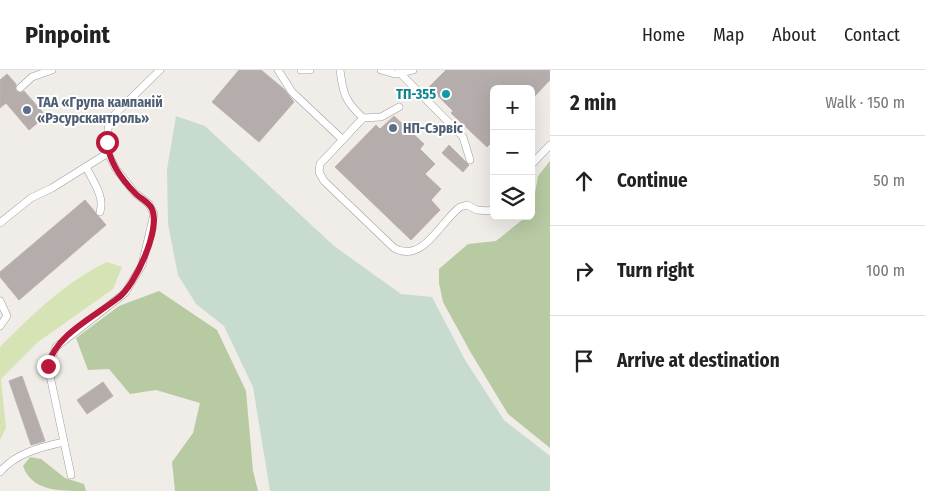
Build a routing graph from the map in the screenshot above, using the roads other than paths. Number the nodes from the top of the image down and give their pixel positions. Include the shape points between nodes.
1 (52, 70) edge
2 (160, 70) edge
3 (278, 70) edge
4 (301, 70) edge
5 (310, 70) edge
6 (340, 70) edge
7 (381, 70) edge
8 (412, 70) edge
9 (401, 74) junction
10 (20, 88) dead end
11 (399, 107) dead end
12 (363, 118) junction
13 (343, 140) junction
14 (550, 145) edge
15 (108, 153) junction
16 (470, 160) dead end
17 (535, 161) edge
18 (86, 167) junction
19 (490, 211) edge
20 (100, 212) dead end
21 (0, 224) edge
22 (0, 301) edge
23 (0, 326) edge
24 (64, 442) junction
25 (0, 472) edge
26 (71, 476) dead end

1 - 10 lane via 32,77
2 - 15 lane via 111,118
3 - 13 lane via 292,92
4 - 5 lane
6 - 12 lane via 348,104
7 - 9 lane via 388,74
8 - 9 lane
9 - 16 lane via 463,137
11 - 12 lane via 381,117
12 - 13 lane
13 - 19 lane via 320,164 320,176 400,252 420,249 460,207 467,205
14 - 17 lane
15 - 18 lane
15 - 24 lane via 135,193 149,204 154,220 142,265 125,293 68,335 50,357 49,376
18 - 20 lane via 100,195
18 - 21 lane via 31,198
22 - 23 lane via 7,316
24 - 25 lane via 24,454
24 - 26 lane

